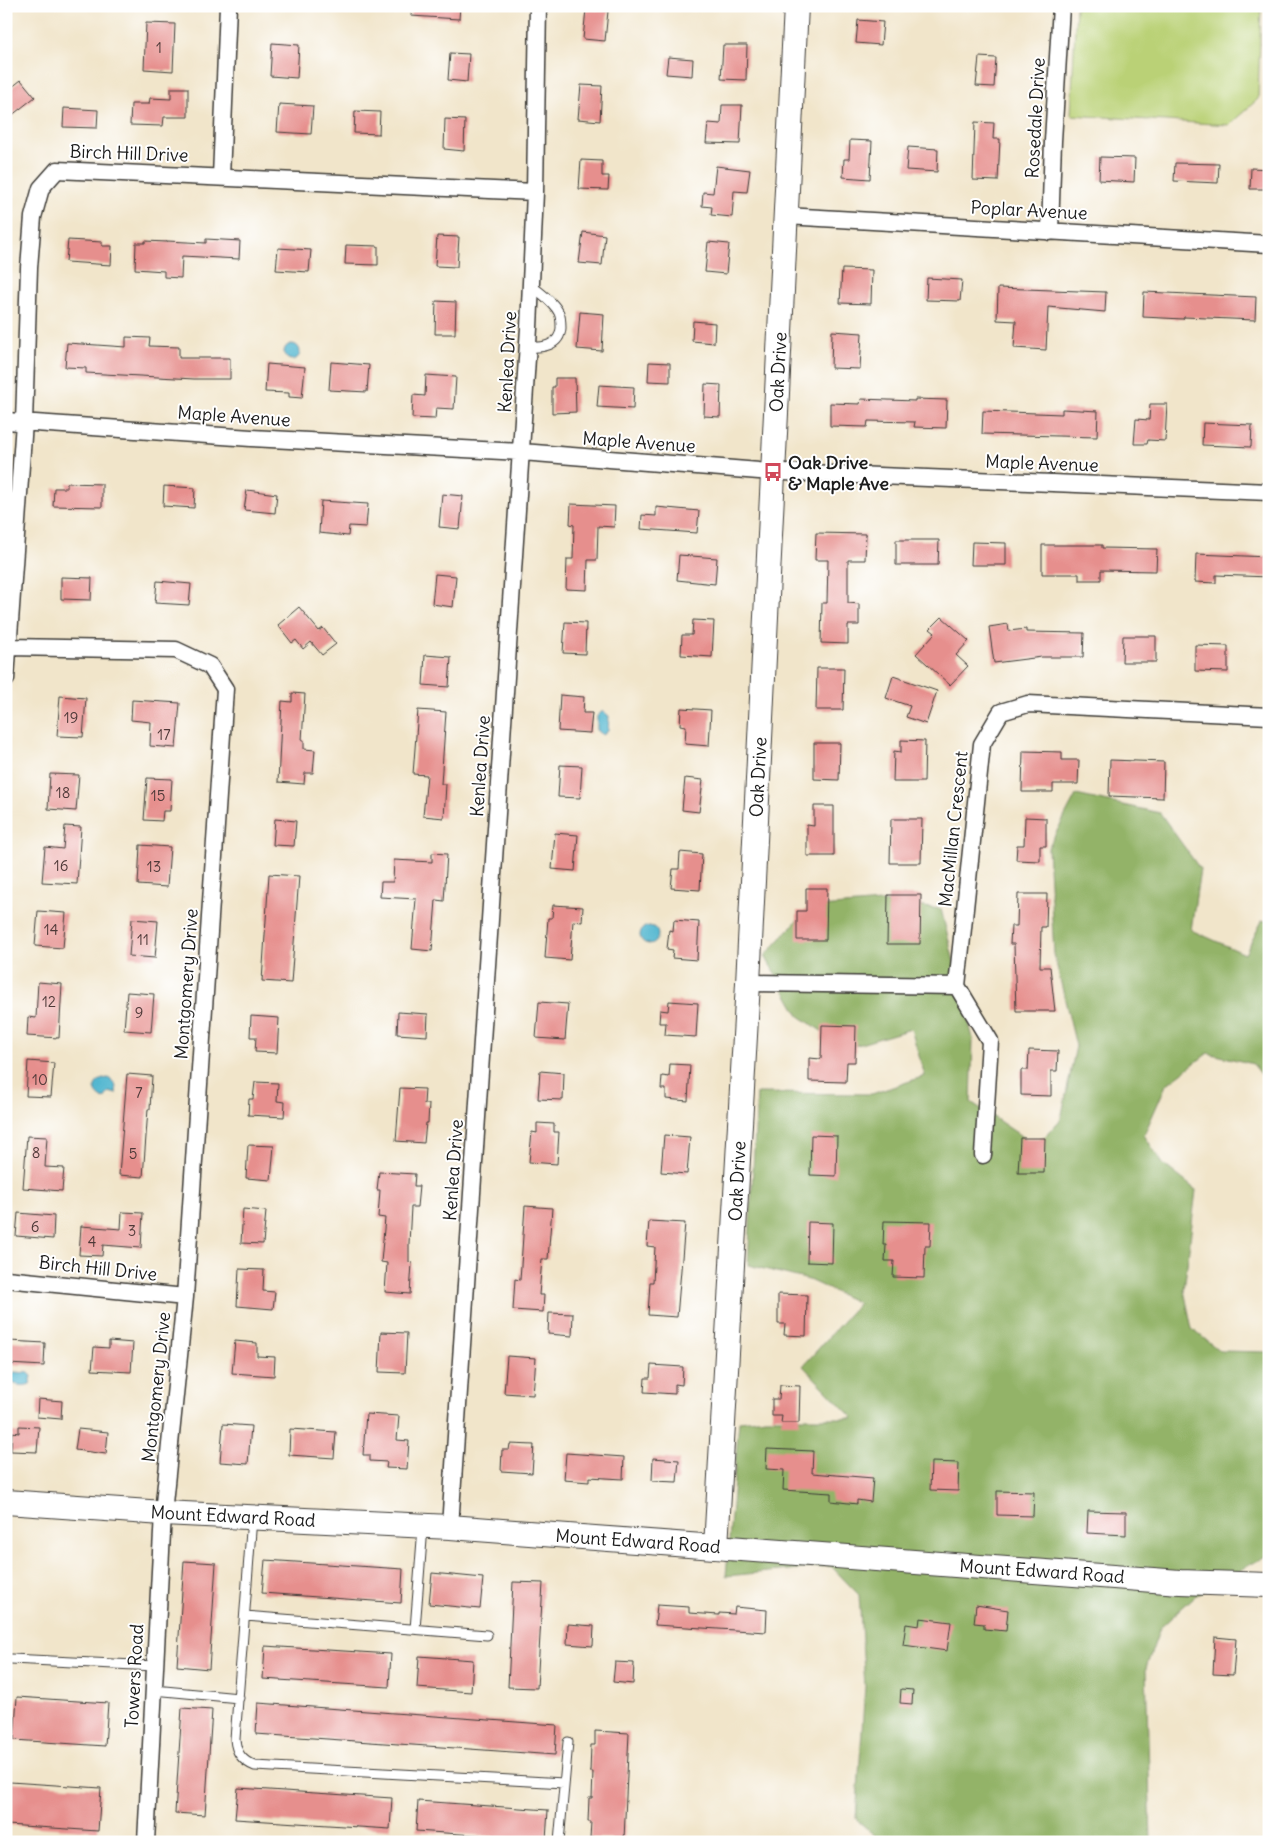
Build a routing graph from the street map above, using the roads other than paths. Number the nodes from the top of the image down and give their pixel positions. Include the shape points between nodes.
1 (228, 6) edge
2 (538, 6) edge
3 (796, 6) edge
4 (1061, 6) edge
5 (221, 177) junction
6 (535, 192) junction
7 (786, 216) junction
8 (1050, 232) junction
9 (1269, 244) edge
10 (531, 284) junction
11 (528, 348) junction
12 (6, 421) edge
13 (24, 422) junction
14 (522, 452) junction
15 (773, 472) junction
16 (1269, 492) edge
17 (8, 647) junction
18 (6, 678) edge
19 (1269, 716) edge
20 (748, 984) junction
21 (958, 986) junction
22 (983, 1155) dead end
23 (6, 1279) edge
24 (185, 1297) junction
25 (6, 1502) edge
26 (163, 1513) junction
27 (252, 1518) junction
28 (423, 1526) junction
29 (450, 1527) junction
30 (716, 1547) junction
31 (1269, 1585) edge
32 (245, 1616) junction
33 (415, 1629) junction
34 (487, 1635) dead end
35 (11, 1659) dead end
36 (155, 1666) junction
37 (154, 1690) junction
38 (239, 1698) junction
39 (568, 1742) dead end
40 (564, 1783) junction
41 (146, 1842) edge
42 (559, 1842) edge

1 - 5 street
2 - 6 street, Kenlea Drive
3 - 7 street, Oak Drive
4 - 8 street, Rosedale Drive
5 - 6 street, Birch Hill Drive
5 - 13 street, Birch Hill Drive via 57,170 41,188 33,217 30,251
6 - 10 street, Kenlea Drive
7 - 8 street, Poplar Avenue
7 - 15 street, Oak Drive
8 - 9 street, Poplar Avenue
10 - 11 street, Kenlea Drive
10 - 11 lane via 560,313 561,326 560,336 552,344
11 - 14 street, Kenlea Drive
12 - 13 street, Maple Avenue
13 - 14 street, Maple Avenue
13 - 17 street, Birch Hill Drive
14 - 15 street, Maple Avenue
14 - 29 street, Kenlea Drive
15 - 16 street, Maple Avenue
15 - 20 street, Oak Drive
17 - 18 street, Birch Hill Drive
17 - 24 street, Montgomery Drive via 176,650 210,666 225,689
19 - 21 street, MacMillan Crescent via 1028,704 1001,712 982,744
20 - 21 street
20 - 30 street, Oak Drive
21 - 22 street via 990,1041
23 - 24 street, Birch Hill Drive
24 - 26 street, Montgomery Drive
25 - 26 street, Mount Edward Road
26 - 27 street, Mount Edward Road
26 - 36 street, Towers Road
27 - 28 street, Mount Edward Road
27 - 32 lane
28 - 29 street, Mount Edward Road
28 - 33 lane
29 - 30 street, Mount Edward Road
30 - 31 street, Mount Edward Road via 1180,1582
32 - 33 lane
32 - 38 lane
33 - 34 lane
35 - 36 lane
36 - 37 street, Towers Road
37 - 38 lane
37 - 41 street, Towers Road
38 - 40 lane via 236,1747 242,1759 255,1766
39 - 40 lane
40 - 42 lane

